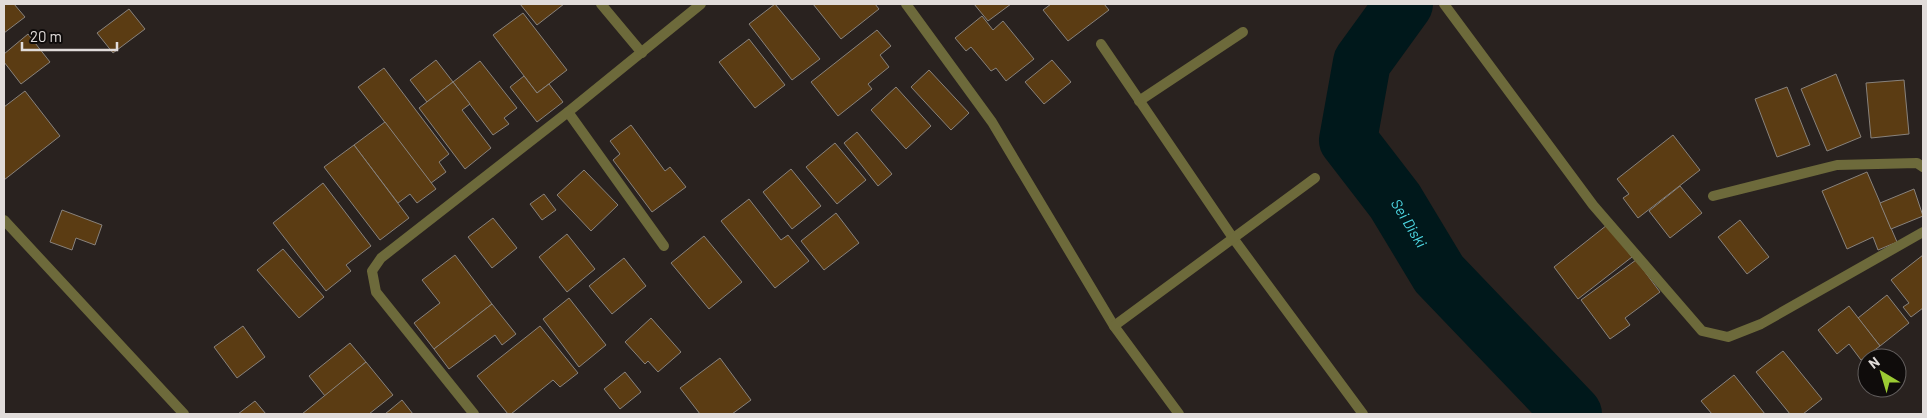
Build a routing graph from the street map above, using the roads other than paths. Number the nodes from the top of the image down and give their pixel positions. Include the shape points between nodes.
1 (601, 4) edge
2 (701, 4) edge
3 (906, 4) edge
4 (1444, 4) edge
5 (1243, 32) dead end
6 (1101, 44) dead end
7 (642, 53) junction
8 (1139, 101) junction
9 (568, 112) junction
10 (1923, 167) edge
11 (1315, 178) dead end
12 (1713, 196) dead end
13 (4, 220) edge
14 (1923, 232) edge
15 (1233, 238) junction
16 (664, 246) dead end
17 (1114, 326) junction
18 (184, 414) edge
19 (474, 414) edge
20 (1178, 414) edge
21 (1363, 414) edge

1 - 7 street
2 - 7 street
3 - 17 street via 992,122
4 - 14 street via 1593,205 1702,331 1728,337 1761,324
5 - 8 street
6 - 8 street
7 - 9 street
8 - 15 street
9 - 16 street
9 - 19 street via 382,258 372,271 376,292
10 - 12 street via 1917,163 1838,165
11 - 15 street
13 - 18 street
15 - 17 street
15 - 21 street
17 - 20 street

